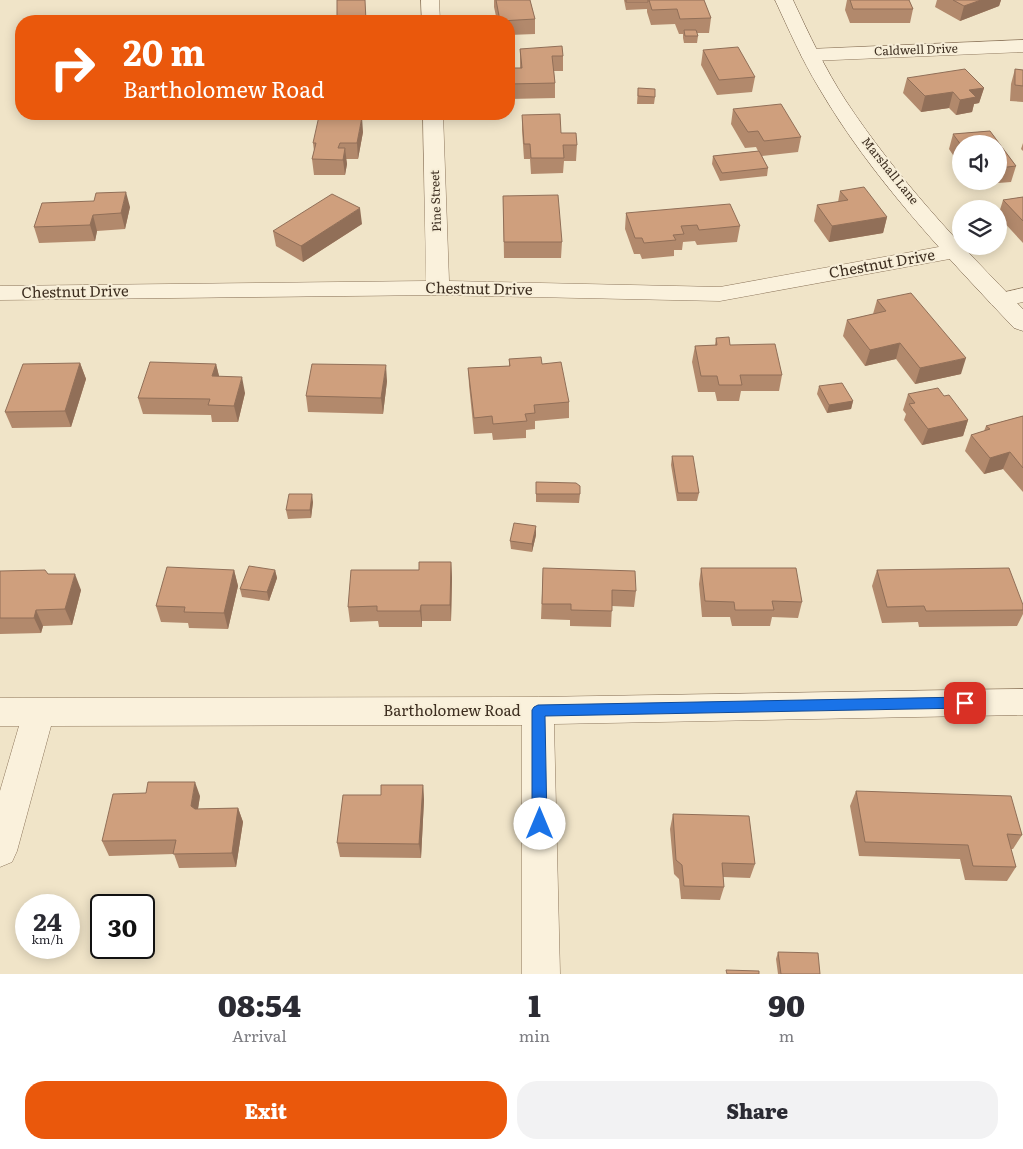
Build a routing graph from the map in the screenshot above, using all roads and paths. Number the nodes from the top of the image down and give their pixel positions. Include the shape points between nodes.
1 (430, 0) edge
2 (784, 0) edge
3 (431, 15) edge
4 (1023, 46) edge
5 (810, 55) junction
6 (434, 120) edge
7 (952, 247) edge
8 (952, 252) edge
9 (959, 255) edge
10 (438, 288) junction
11 (0, 293) edge
12 (1023, 295) edge
13 (1000, 300) junction
14 (1023, 323) edge
15 (1023, 702) edge
16 (538, 710) junction
17 (0, 712) edge
18 (39, 712) junction
19 (0, 851) edge
20 (541, 974) edge

1 - 3 street
2 - 5 street, Marshall Lane
4 - 5 street, Caldwell Drive
5 - 7 street, Marshall Lane via 844,113
6 - 10 street, Pine Street
8 - 10 street, Chestnut Drive via 720,294
9 - 13 street, Marshall Lane
10 - 11 street, Chestnut Drive
12 - 13 street
13 - 14 street, Marshall Lane
15 - 16 street, Bartholomew Road
16 - 18 street, Bartholomew Road
16 - 20 street
17 - 18 street, Bartholomew Road
18 - 19 street

